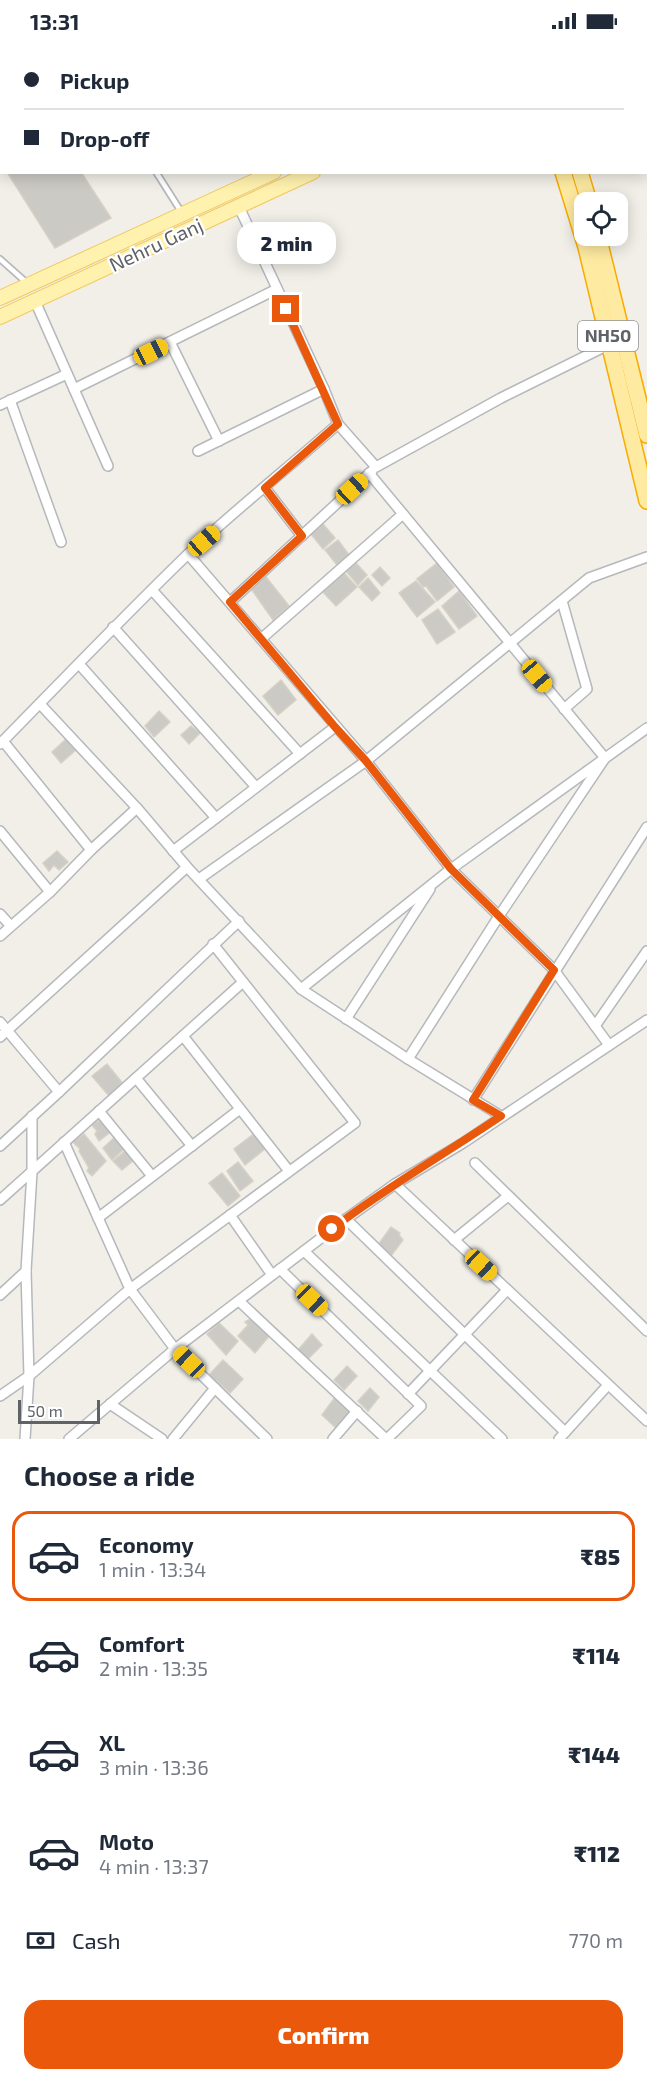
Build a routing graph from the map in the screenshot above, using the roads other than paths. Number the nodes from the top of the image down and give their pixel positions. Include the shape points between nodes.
1 (157, 174) edge
2 (270, 174) edge
3 (309, 174) edge
4 (564, 174) edge
5 (581, 174) edge
6 (586, 192) edge
7 (239, 207) junction
8 (182, 213) junction
9 (600, 246) edge
10 (0, 259) edge
11 (29, 284) junction
12 (277, 289) junction
13 (0, 298) edge
14 (35, 301) junction
15 (0, 317) edge
16 (170, 342) junction
17 (610, 344) junction
18 (67, 374) junction
19 (74, 389) junction
20 (324, 389) junction
21 (10, 400) junction
22 (0, 405) edge
23 (338, 424) junction
24 (647, 435) edge
25 (219, 441) junction
26 (198, 451) dead end
27 (108, 466) dead end
28 (373, 470) junction
29 (265, 488) junction
30 (647, 501) edge
31 (403, 514) junction
32 (302, 536) junction
33 (61, 542) dead end
34 (188, 554) junction
35 (647, 557) edge
36 (152, 590) junction
37 (562, 601) junction
38 (230, 602) junction
39 (113, 627) junction
40 (261, 639) junction
41 (510, 643) junction
42 (80, 664) junction
43 (40, 704) junction
44 (564, 709) junction
45 (335, 727) junction
46 (647, 728) edge
47 (2, 743) edge
48 (300, 754) junction
49 (605, 758) junction
50 (366, 761) junction
51 (256, 787) junction
52 (137, 808) junction
53 (216, 818) junction
54 (647, 827) edge
55 (0, 831) edge
56 (91, 850) junction
57 (173, 851) junction
58 (187, 867) junction
59 (451, 869) junction
60 (200, 879) junction
61 (434, 882) junction
62 (50, 892) junction
63 (0, 914) edge
64 (499, 916) junction
65 (239, 921) junction
66 (10, 926) junction
67 (0, 936) edge
68 (213, 944) junction
69 (647, 951) edge
70 (554, 970) junction
71 (243, 982) junction
72 (301, 989) junction
73 (346, 1019) junction
74 (647, 1020) edge
75 (0, 1022) edge
76 (595, 1026) junction
77 (4, 1034) edge
78 (183, 1036) junction
79 (609, 1045) junction
80 (408, 1059) junction
81 (136, 1078) junction
82 (59, 1092) junction
83 (473, 1100) junction
84 (240, 1109) junction
85 (99, 1111) junction
86 (32, 1116) junction
87 (501, 1116) junction
88 (64, 1142) junction
89 (0, 1146) edge
90 (192, 1146) junction
91 (475, 1163) dead end
92 (289, 1171) junction
93 (32, 1172) junction
94 (152, 1176) junction
95 (395, 1184) junction
96 (508, 1196) junction
97 (0, 1200) edge
98 (230, 1215) junction
99 (98, 1218) junction
100 (345, 1219) junction
101 (454, 1240) junction
102 (304, 1251) junction
103 (26, 1270) junction
104 (276, 1272) junction
105 (130, 1289) junction
106 (507, 1290) junction
107 (0, 1295) edge
108 (239, 1301) junction
109 (647, 1331) edge
110 (465, 1334) junction
111 (175, 1349) junction
112 (429, 1372) junction
113 (29, 1376) junction
114 (608, 1385) junction
115 (215, 1388) junction
116 (408, 1394) junction
117 (0, 1396) edge
118 (110, 1404) junction
119 (357, 1411) junction
120 (647, 1421) edge
121 (562, 1437) edge
122 (25, 1439) edge
123 (69, 1439) edge
124 (162, 1439) edge
125 (173, 1439) edge
126 (267, 1439) edge
127 (333, 1439) edge
128 (386, 1439) edge
129 (502, 1439) edge

1 - 8 lane
2 - 8 main road, Nehru Ganj
3 - 7 main road, Nehru Ganj
4 - 17 highway, NH50
5 - 6 highway
7 - 12 street
7 - 14 main road, Nehru Ganj
8 - 11 main road, Nehru Ganj
9 - 24 highway, NH50
10 - 11 lane
11 - 13 main road, Nehru Ganj
12 - 16 street
12 - 20 street
14 - 15 main road, Nehru Ganj
14 - 18 street
16 - 19 street
16 - 25 street
17 - 28 street via 501,398
17 - 30 highway, NH50
18 - 19 street
18 - 21 street
19 - 27 street
20 - 23 street
20 - 25 street
21 - 22 street
21 - 33 street
23 - 28 street
23 - 29 street
25 - 26 street
28 - 31 street
28 - 32 street
29 - 32 street
29 - 34 street
31 - 40 street
31 - 41 street
32 - 38 street
34 - 36 street
34 - 38 street
35 - 37 street via 589,578
36 - 39 street
36 - 48 street
37 - 41 street
37 - 44 street via 587,689
38 - 40 street
39 - 42 street
39 - 51 street
40 - 45 street
41 - 44 street
41 - 50 street
42 - 43 street
42 - 53 street
43 - 47 street
43 - 52 street
44 - 49 street
45 - 48 street
45 - 50 street
46 - 49 street
47 - 56 street
48 - 51 street
49 - 59 street
49 - 64 street
50 - 59 street
50 - 60 street
51 - 53 street
52 - 56 street
52 - 57 street
53 - 57 street
54 - 70 street
55 - 62 street
56 - 62 street
57 - 58 street
58 - 60 street
58 - 77 street
59 - 61 street
59 - 64 street
60 - 65 street
61 - 72 street
61 - 73 street
62 - 66 street
63 - 66 street
64 - 70 street
64 - 80 street
65 - 68 street
65 - 72 street
66 - 67 street
68 - 71 street
68 - 82 street
69 - 76 street
70 - 76 street
70 - 83 street
71 - 78 street
71 - 92 street via 355,1122
72 - 73 street
73 - 80 street
74 - 79 street
75 - 77 street
76 - 79 street
77 - 82 street
78 - 81 street
78 - 84 street
79 - 87 street
80 - 83 street
81 - 85 street
81 - 90 street
82 - 86 street
83 - 87 street
84 - 90 street
84 - 92 street
85 - 88 street
85 - 94 street
86 - 89 street
86 - 93 street
87 - 95 street
88 - 93 street
88 - 99 street
90 - 94 street
91 - 96 street
92 - 98 street
93 - 97 street
93 - 103 street
94 - 99 street
95 - 100 street
95 - 101 street
96 - 101 street
96 - 109 street
98 - 104 street
98 - 105 street
99 - 105 street
100 - 102 street
100 - 110 street
101 - 106 street
102 - 104 street
102 - 112 street
103 - 107 street
103 - 113 street
104 - 108 street
104 - 116 street
105 - 111 street
105 - 113 street
106 - 110 street
106 - 114 street
108 - 111 street
108 - 119 street
110 - 112 street
110 - 121 street
111 - 115 street
111 - 118 street
112 - 116 street
112 - 129 street
113 - 117 street
113 - 122 street
114 - 120 street
114 - 121 street
115 - 125 street
115 - 126 street
116 - 128 street via 421,1406
118 - 123 street
118 - 124 street
119 - 127 street
119 - 128 street

